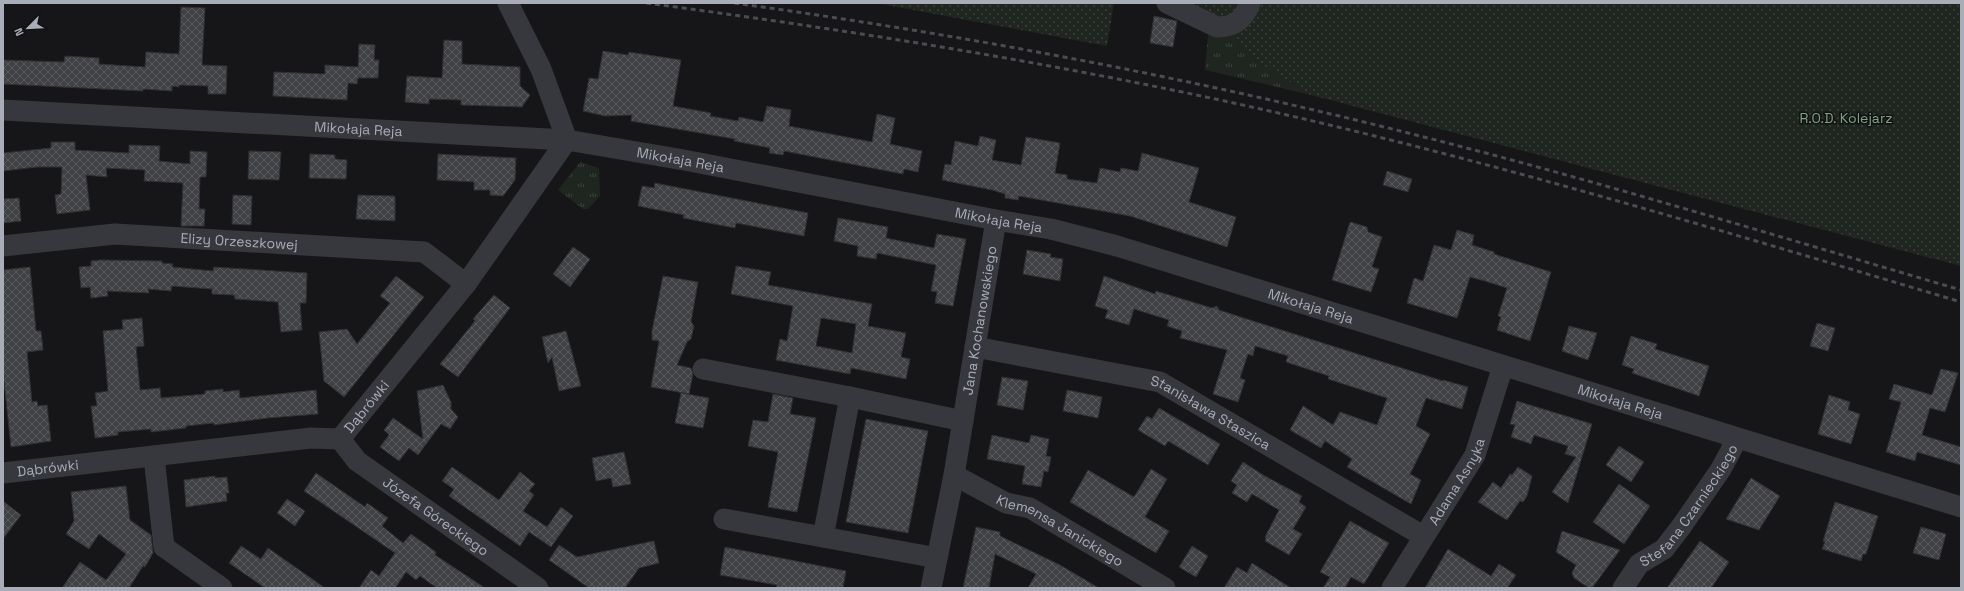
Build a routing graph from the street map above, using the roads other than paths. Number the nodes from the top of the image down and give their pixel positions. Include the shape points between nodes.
1 (508, 3) edge
2 (1167, 3) edge
3 (1250, 3) edge
4 (3, 110) edge
5 (567, 140) junction
6 (996, 220) junction
7 (3, 246) edge
8 (466, 284) junction
9 (975, 347) junction
10 (1504, 366) junction
11 (703, 369) dead end
12 (850, 397) junction
13 (963, 421) junction
14 (1737, 438) junction
15 (340, 439) junction
16 (154, 456) junction
17 (3, 473) edge
18 (954, 475) junction
19 (1961, 507) edge
20 (724, 519) dead end
21 (1423, 536) junction
22 (823, 537) junction
23 (938, 558) junction
24 (222, 588) edge
25 (538, 588) edge
26 (931, 588) edge
27 (1165, 588) edge
28 (1392, 588) edge
29 (1623, 588) edge

1 - 5 street via 541,69
2 - 3 street via 1218,27 1226,27 1241,19
4 - 5 street, Mikołaja Reja
5 - 6 street, Mikołaja Reja
5 - 8 street, Dąbrówki
6 - 9 street, Jana Kochanowskiego
6 - 10 street, Mikołaja Reja via 1050,229 1117,246
7 - 8 street, Elizy Orzeszkowej via 115,234 424,252
8 - 15 street, Dąbrówki
9 - 13 street, Jana Kochanowskiego
9 - 21 street, Stanisława Staszica via 1160,382
10 - 14 street, Mikołaja Reja
10 - 21 street, Adama Asnyka via 1474,455
11 - 12 street
12 - 13 street
12 - 22 street
13 - 18 street, Jana Kochanowskiego
14 - 19 street, Mikołaja Reja
14 - 29 street, Stefana Czarnieckiego via 1722,469 1681,527 1664,549 1639,564
15 - 16 street, Dąbrówki via 311,438
15 - 25 street, Józefa Góreckiego via 357,462
16 - 17 street, Dąbrówki
16 - 24 street via 164,546
18 - 23 street, Jana Kochanowskiego
18 - 27 street, Klemensa Janickiego via 1006,503 1030,508
20 - 22 street
21 - 28 street, Adama Asnyka
22 - 23 street
23 - 26 street, Jana Kochanowskiego

